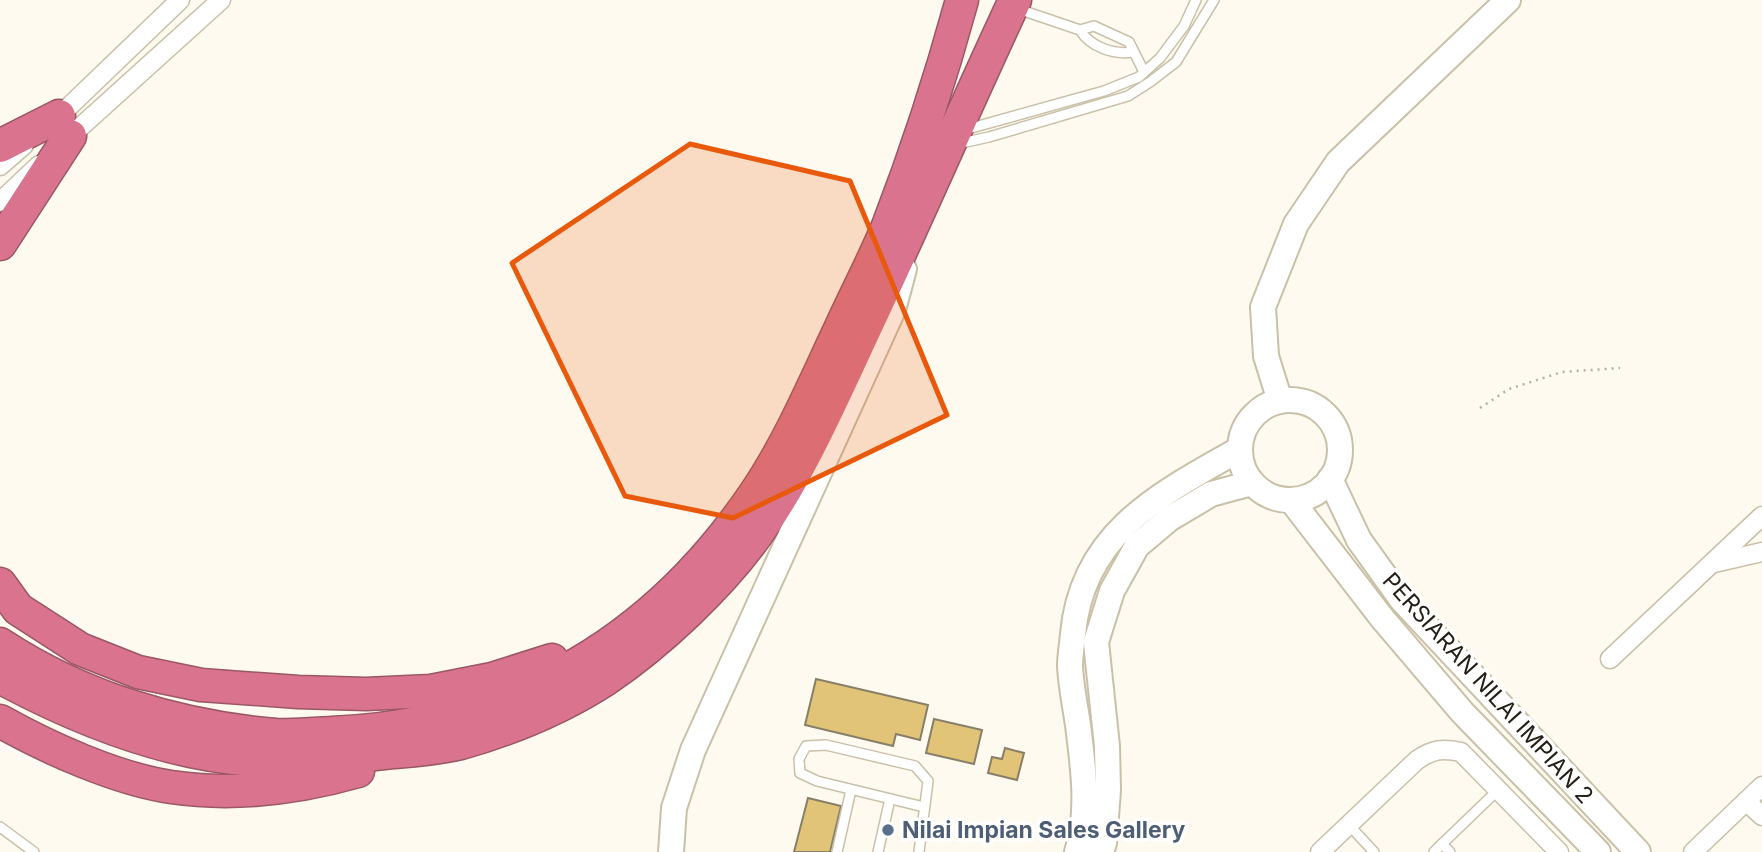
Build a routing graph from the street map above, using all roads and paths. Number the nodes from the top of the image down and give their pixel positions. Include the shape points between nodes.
1 (180, 0) edge
2 (221, 0) edge
3 (962, 0) edge
4 (1196, 0) edge
5 (1214, 0) edge
6 (1508, 0) edge
7 (1013, 4) edge
8 (1080, 30) junction
9 (1133, 52) junction
10 (1144, 72) junction
11 (65, 126) junction
12 (952, 139) junction
13 (0, 146) edge
14 (0, 166) edge
15 (0, 202) edge
16 (922, 208) junction
17 (0, 244) edge
18 (1620, 368) dead end
19 (1280, 401) junction
20 (1480, 408) dead end
21 (1240, 449) junction
22 (1330, 479) junction
23 (1252, 483) junction
24 (1291, 500) junction
25 (1762, 516) edge
26 (1762, 552) edge
27 (1712, 564) junction
28 (0, 584) edge
29 (1402, 600) junction
30 (1382, 618) junction
31 (622, 635) junction
32 (0, 644) edge
33 (1610, 659) dead end
34 (0, 677) edge
35 (0, 721) edge
36 (426, 749) junction
37 (1762, 786) edge
38 (1499, 789) junction
39 (851, 790) junction
40 (890, 799) junction
41 (1746, 801) junction
42 (924, 807) junction
43 (1762, 816) edge
44 (1349, 825) junction
45 (0, 827) edge
46 (1442, 844) junction
47 (33, 852) edge
48 (671, 852) edge
49 (837, 852) edge
50 (878, 852) edge
51 (919, 852) edge
52 (1077, 852) edge
53 (1101, 852) edge
54 (1320, 852) edge
55 (1374, 852) edge
56 (1434, 852) edge
57 (1450, 852) edge
58 (1559, 852) edge
59 (1598, 852) edge
60 (1638, 852) edge
61 (1693, 852) edge

1 - 11 street
2 - 11 street
3 - 31 highway via 932,106 886,229 775,461 701,561
4 - 10 lane via 1184,26
5 - 12 lane via 1176,62 1128,96 989,137
6 - 19 street via 1338,162 1296,224 1263,307 1266,356
7 - 8 lane
7 - 12 highway
8 - 9 lane via 1086,40 1097,45 1120,54
8 - 9 lane via 1094,26 1129,41
9 - 10 lane
10 - 12 lane via 1104,91 1028,111
11 - 13 highway
11 - 14 street
11 - 15 street
11 - 17 highway
12 - 16 highway
16 - 36 highway via 815,435 757,534 711,588 607,678 573,698 460,743
16 - 48 street via 893,310 693,750 674,808
18 - 20 path via 1562,372 1509,389
19 - 21 street via 1251,418
19 - 22 street via 1310,404 1332,423 1340,451
21 - 23 street
21 - 52 street via 1141,509 1087,573 1075,611 1070,665 1084,774 1083,835
22 - 24 street via 1320,491
22 - 29 street, PERSIARAN NILAI IMPIAN 2 via 1359,540
23 - 24 street via 1263,493
23 - 53 street via 1211,494 1170,519 1136,546 1112,591 1096,642 1107,746
24 - 30 street, PERSIARAN NILAI IMPIAN 2
25 - 27 street
26 - 27 street
27 - 33 street
28 - 31 highway via 18,609 80,649 138,672 201,685 366,694 431,691 544,664 591,639
29 - 30 lane
29 - 60 street, PERSIARAN NILAI IMPIAN 2
30 - 59 street, PERSIARAN NILAI IMPIAN 2 via 1462,712
31 - 32 highway via 538,686 496,703 428,721 357,732 280,735 217,728 101,696 38,669
34 - 36 highway via 122,733 226,757 286,762
35 - 36 highway via 125,776 170,787 236,792 327,780
37 - 41 street
38 - 44 street via 1461,752 1431,751
38 - 46 lane
38 - 58 street
39 - 40 lane
39 - 42 lane via 800,773 799,759 806,746 826,745 915,766 928,780
39 - 49 lane
40 - 42 lane
40 - 50 lane
41 - 43 street
41 - 61 street
42 - 51 lane
44 - 54 street
44 - 55 lane
45 - 47 lane
46 - 56 lane
46 - 57 lane

